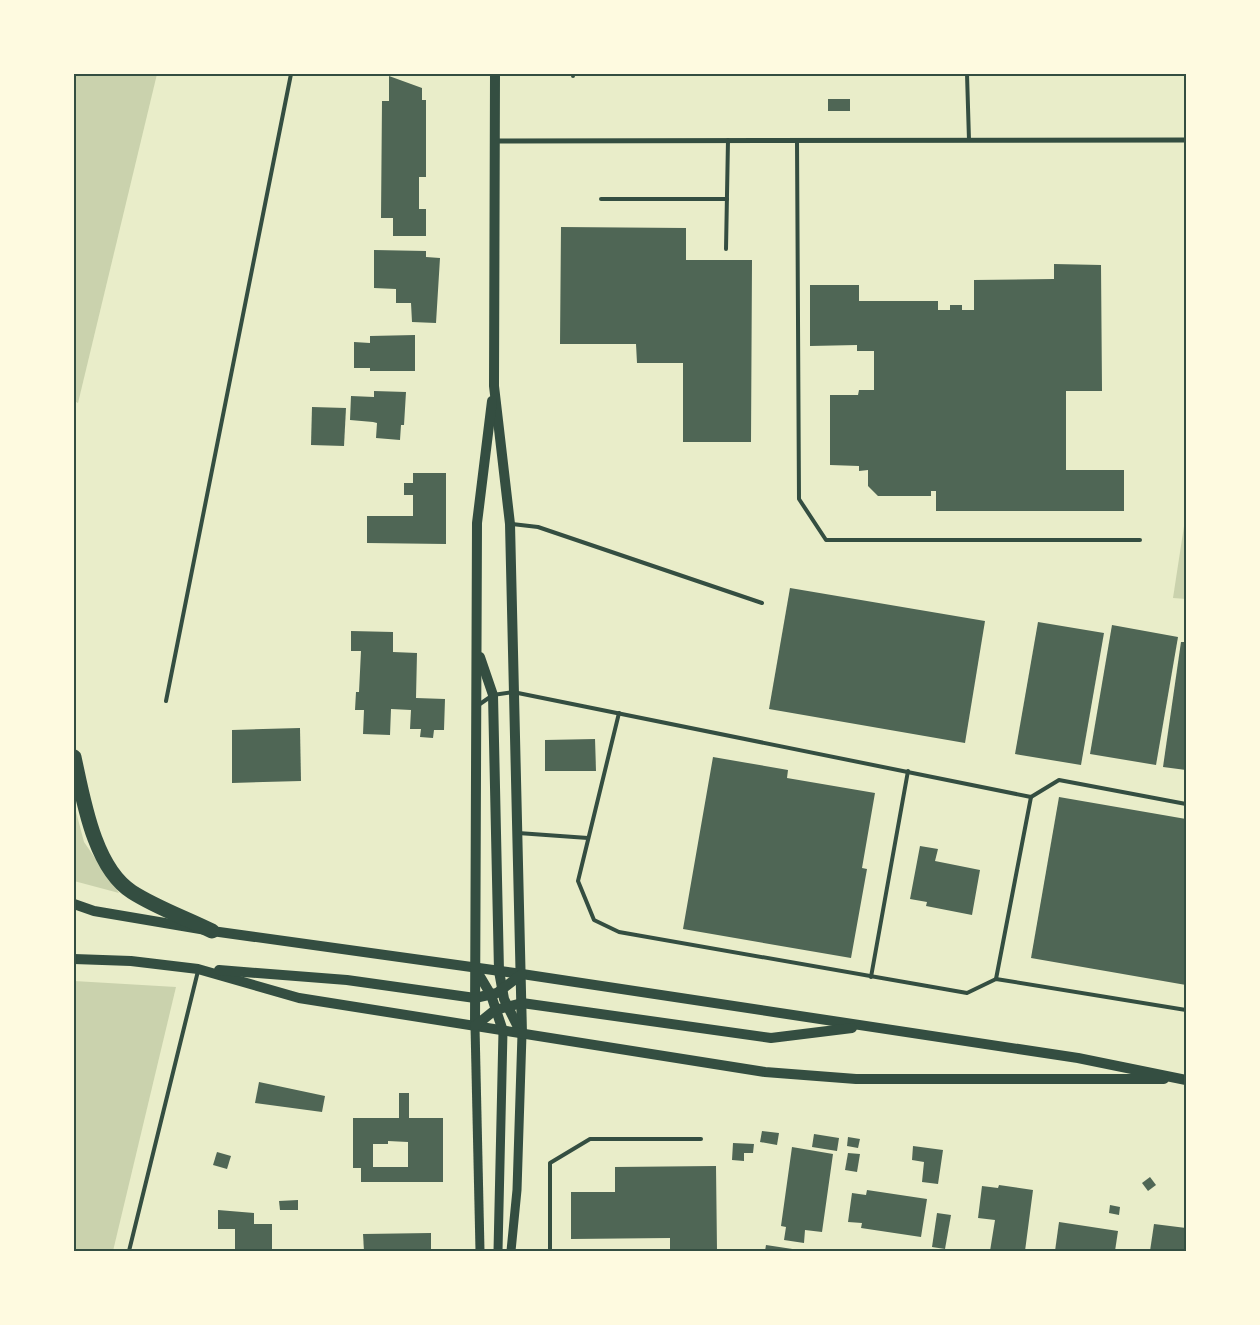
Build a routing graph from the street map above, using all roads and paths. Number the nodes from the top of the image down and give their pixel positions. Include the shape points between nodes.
1 (291, 74) edge
2 (495, 74) edge
3 (967, 74) edge
4 (728, 140) junction
5 (969, 140) junction
6 (1186, 140) edge
7 (495, 141) junction
8 (797, 141) junction
9 (601, 199) dead end
10 (727, 199) junction
11 (726, 249) dead end
12 (494, 386) junction
13 (510, 524) junction
14 (1140, 540) dead end
15 (762, 602) dead end
16 (478, 648) junction
17 (513, 692) junction
18 (493, 695) junction
19 (166, 701) dead end
20 (477, 706) junction
21 (619, 712) junction
22 (74, 757) edge
23 (908, 772) junction
24 (1032, 797) junction
25 (1186, 804) edge
26 (516, 833) junction
27 (588, 838) junction
28 (74, 904) edge
29 (212, 931) junction
30 (74, 959) edge
31 (474, 967) junction
32 (198, 969) junction
33 (499, 971) junction
34 (522, 974) junction
35 (872, 977) junction
36 (996, 979) junction
37 (502, 990) junction
38 (491, 995) junction
39 (475, 998) junction
40 (522, 1003) junction
41 (508, 1006) junction
42 (497, 1009) junction
43 (1186, 1010) edge
44 (475, 1026) junction
45 (866, 1026) junction
46 (503, 1031) junction
47 (522, 1034) junction
48 (1184, 1079) edge
49 (701, 1139) dead end
50 (129, 1251) edge
51 (480, 1251) edge
52 (498, 1251) edge
53 (512, 1251) edge
54 (550, 1251) edge

1 - 19 lane
2 - 7 main road
3 - 5 lane
4 - 7 street
4 - 8 street
4 - 10 lane
5 - 6 street
5 - 8 street
7 - 12 main road
8 - 14 lane via 800,499 826,540
9 - 10 lane
10 - 11 lane
12 - 13 main road
12 - 16 main road via 477,524
13 - 15 lane via 538,527
13 - 17 main road
16 - 18 main road
16 - 20 main road
17 - 18 lane
17 - 21 lane
17 - 26 main road
18 - 20 lane
18 - 33 main road
20 - 31 main road
21 - 23 lane
21 - 27 lane
22 - 29 highway via 88,825 108,866 131,892
23 - 24 lane
23 - 35 lane
24 - 25 lane via 1059,780
24 - 36 lane
26 - 27 lane
26 - 34 main road
27 - 35 lane via 578,881 594,920 619,932
28 - 29 main road
29 - 31 main road
30 - 32 main road via 131,961
31 - 33 main road
31 - 38 main road
31 - 39 main road
32 - 39 main road via 347,980
32 - 44 main road via 299,998
32 - 50 lane
33 - 34 main road
33 - 37 main road
34 - 37 main road
34 - 40 main road
34 - 45 main road
35 - 36 lane via 967,993
36 - 43 lane
37 - 38 main road
37 - 41 main road
38 - 39 main road
38 - 42 main road
39 - 44 main road
40 - 41 main road
40 - 45 main road via 771,1038
40 - 47 main road
41 - 42 main road
41 - 47 main road
42 - 44 main road
42 - 46 main road
44 - 46 main road
44 - 51 street
45 - 48 main road via 1078,1058
46 - 47 main road
46 - 52 street
47 - 48 main road via 765,1072 856,1079
47 - 53 street
49 - 54 lane via 590,1139 550,1163

